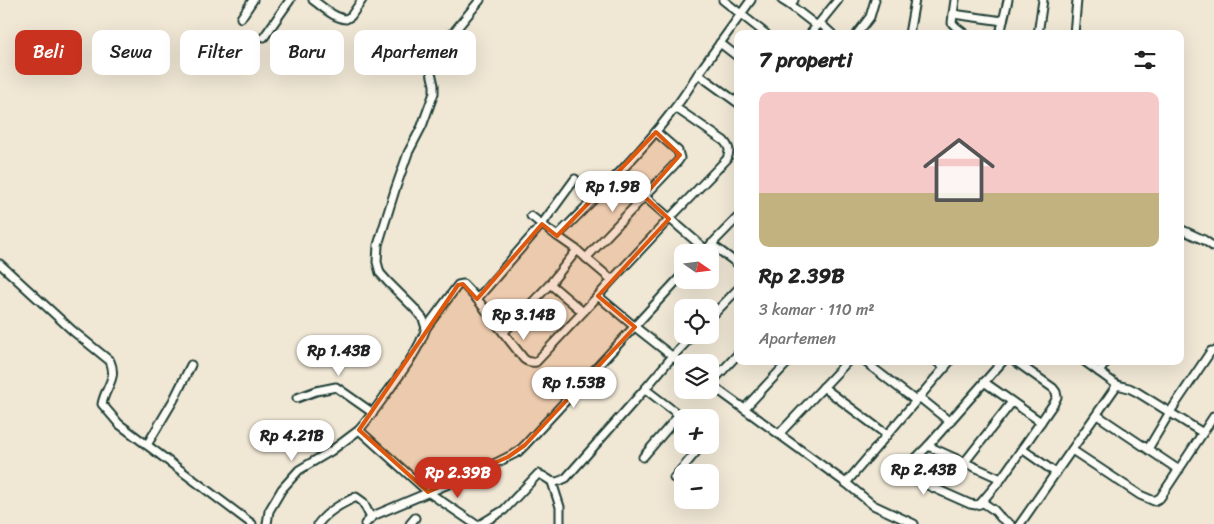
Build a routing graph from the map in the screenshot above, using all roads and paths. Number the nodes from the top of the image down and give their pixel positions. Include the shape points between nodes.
1 (253, 0) edge
2 (290, 0) edge
3 (313, 0) edge
4 (362, 0) edge
5 (480, 0) edge
6 (723, 0) edge
7 (751, 0) edge
8 (782, 0) edge
9 (838, 0) edge
10 (875, 0) edge
11 (915, 0) edge
12 (955, 0) edge
13 (1008, 0) edge
14 (1044, 0) edge
15 (1078, 0) edge
16 (792, 3) edge
17 (741, 14) junction
18 (953, 14) junction
19 (241, 18) dead end
20 (1003, 21) junction
21 (818, 25) junction
22 (761, 30) edge
23 (814, 30) edge
24 (826, 30) edge
25 (860, 30) edge
26 (910, 30) edge
27 (960, 30) edge
28 (1001, 30) edge
29 (1039, 30) edge
30 (1074, 30) edge
31 (264, 37) dead end
32 (720, 43) junction
33 (734, 53) edge
34 (698, 74) junction
35 (734, 100) edge
36 (676, 108) junction
37 (656, 132) junction
38 (616, 178) junction
39 (575, 179) dead end
40 (644, 196) junction
41 (531, 216) dead end
42 (669, 219) junction
43 (734, 221) edge
44 (542, 224) junction
45 (1184, 231) edge
46 (557, 236) junction
47 (701, 244) edge
48 (712, 244) edge
49 (1214, 247) edge
50 (577, 250) junction
51 (719, 255) edge
52 (586, 258) junction
53 (734, 262) edge
54 (0, 264) edge
55 (612, 280) junction
56 (550, 284) junction
57 (674, 284) edge
58 (734, 293) edge
59 (598, 296) junction
60 (477, 299) junction
61 (719, 309) edge
62 (583, 312) junction
63 (635, 327) junction
64 (426, 328) junction
65 (504, 332) junction
66 (684, 344) edge
67 (1214, 351) edge
68 (672, 357) junction
69 (734, 358) edge
70 (191, 365) dead end
71 (785, 365) edge
72 (844, 365) edge
73 (870, 365) edge
74 (941, 365) edge
75 (947, 365) edge
76 (999, 365) edge
77 (1021, 365) edge
78 (1089, 365) edge
79 (1104, 365) edge
80 (945, 368) junction
81 (1099, 372) junction
82 (719, 374) edge
83 (984, 382) junction
84 (1118, 385) junction
85 (823, 387) junction
86 (645, 389) junction
87 (719, 391) edge
88 (297, 398) dead end
89 (918, 399) junction
90 (1012, 402) junction
91 (744, 409) junction
92 (674, 411) edge
93 (1170, 412) junction
94 (373, 413) junction
95 (1097, 415) junction
96 (1214, 416) edge
97 (950, 422) junction
98 (1041, 422) junction
99 (674, 424) edge
100 (358, 430) junction
101 (1203, 433) junction
102 (779, 434) junction
103 (887, 435) junction
104 (147, 446) junction
105 (928, 446) junction
106 (1022, 449) junction
107 (1148, 449) junction
108 (1072, 450) junction
109 (694, 454) edge
110 (643, 457) dead end
111 (964, 463) junction
112 (686, 464) edge
113 (1179, 470) junction
114 (1056, 473) junction
115 (1001, 479) junction
116 (552, 482) junction
117 (846, 483) junction
118 (428, 492) junction
119 (982, 502) junction
120 (368, 521) edge
121 (909, 523) edge
122 (252, 524) edge
123 (267, 524) edge
124 (318, 524) edge
125 (475, 524) edge
126 (481, 524) edge
127 (560, 524) edge
128 (1010, 524) edge
129 (1020, 524) edge

1 - 19 street
2 - 31 street
3 - 4 street via 346,20
5 - 64 street via 431,60 434,93 408,153 378,245 380,273 414,308
6 - 17 street
7 - 17 street
8 - 16 street
9 - 21 street
10 - 25 street via 870,17
11 - 26 street
12 - 18 street
13 - 20 street
14 - 29 street
15 - 30 street
16 - 21 street
17 - 22 street
17 - 32 street
18 - 20 street
18 - 27 street via 952,23
20 - 28 street
21 - 23 street
21 - 24 street
32 - 33 street
32 - 34 street
34 - 35 street
34 - 36 street
36 - 37 street
36 - 42 street via 724,141 730,153
37 - 38 street
37 - 40 street via 678,152 680,158
38 - 40 street
38 - 46 street
39 - 44 street
40 - 42 street
40 - 52 street
41 - 44 street
42 - 47 street
42 - 55 street
43 - 48 street
44 - 46 street
44 - 60 street
45 - 49 street
46 - 50 street
50 - 52 street
50 - 56 street
51 - 53 street
52 - 55 street
54 - 104 street via 110,361 113,374 102,404 119,424
55 - 59 street
56 - 62 street
56 - 65 street
57 - 63 street
58 - 61 street
59 - 62 street
59 - 63 street
60 - 64 street via 463,284 458,285
60 - 65 street
62 - 65 street via 536,362 524,359
63 - 68 street
63 - 118 street via 518,452
64 - 94 street via 407,364
66 - 68 street
67 - 93 street
68 - 86 street
69 - 82 street
70 - 104 street
71 - 91 street
72 - 85 street
73 - 89 street
74 - 80 street
75 - 80 street
76 - 83 street
77 - 98 street via 1056,392 1054,403
78 - 81 street
79 - 81 street
80 - 89 street
81 - 84 street
83 - 90 street
83 - 97 street
84 - 93 street via 1137,392
84 - 95 street
85 - 102 street
85 - 103 street
86 - 92 street
86 - 116 street via 566,478
87 - 91 street
88 - 94 street via 336,387
89 - 97 street
89 - 103 street
90 - 98 street
90 - 111 street
91 - 102 street
93 - 101 street
93 - 107 street
94 - 100 street
95 - 107 street
95 - 108 street
96 - 101 street
97 - 105 street
98 - 106 street
99 - 110 street
100 - 118 street
100 - 123 street via 299,470 282,488 269,511
101 - 113 street
102 - 117 street
103 - 117 street
104 - 122 street
105 - 111 street
105 - 119 street via 905,469 907,476 970,504
106 - 114 street
106 - 115 street
107 - 113 street
108 - 113 street via 1154,501 1160,498
108 - 114 street
109 - 112 street
111 - 115 street
114 - 129 street
115 - 119 street
116 - 126 street via 538,474 504,510
116 - 127 street via 560,507
117 - 121 street via 873,505
118 - 120 street
118 - 125 street
119 - 128 street
120 - 124 street via 363,502 356,497 338,505

